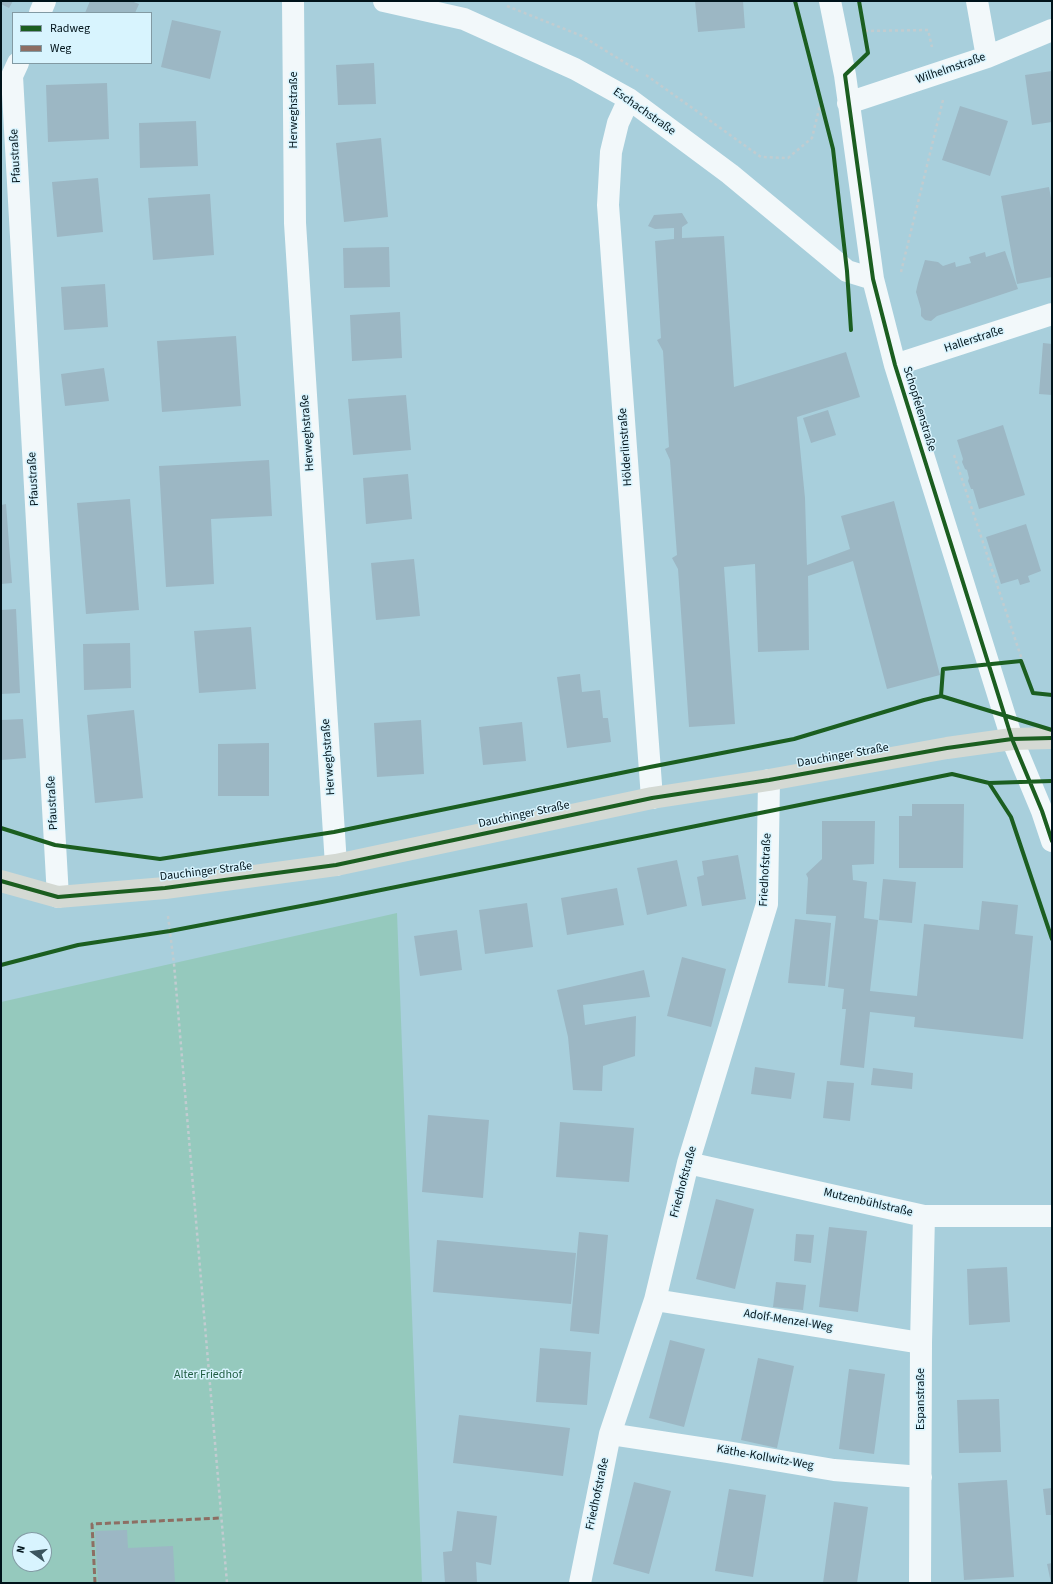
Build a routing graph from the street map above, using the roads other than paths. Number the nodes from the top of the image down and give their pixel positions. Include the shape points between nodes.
1 (45, 1) edge
2 (293, 1) edge
3 (384, 1) edge
4 (830, 1) edge
5 (977, 1) edge
6 (40, 12) edge
7 (1052, 30) edge
8 (986, 57) junction
9 (18, 64) edge
10 (629, 99) junction
11 (848, 103) junction
12 (873, 279) junction
13 (1052, 314) edge
14 (895, 365) junction
15 (1052, 738) edge
16 (1012, 739) junction
17 (769, 780) junction
18 (652, 798) junction
19 (1052, 841) edge
20 (336, 865) junction
21 (1, 881) edge
22 (58, 897) junction
23 (688, 1162) junction
24 (924, 1216) junction
25 (1052, 1216) edge
26 (655, 1300) junction
27 (921, 1343) junction
28 (610, 1434) junction
29 (921, 1477) junction
30 (580, 1583) edge
31 (920, 1583) edge

1 - 6 street
2 - 20 street, Herweghstraße via 295,223
3 - 10 street, Eschachstraße via 464,19 575,69
4 - 11 street, Schopfelenstraße
5 - 8 street
7 - 8 street, Wilhelmstraße
8 - 11 street, Wilhelmstraße
9 - 22 street, Pfaustraße via 12,76
10 - 12 street, Eschachstraße via 730,174 847,271
10 - 18 street, Hölderlinstraße via 618,123 611,152 608,205
11 - 12 street, Schopfelenstraße
12 - 14 street, Schopfelenstraße
13 - 14 street, Hallerstraße
14 - 16 street, Schopfelenstraße
15 - 16 main road, Dauchinger Straße
16 - 17 main road, Dauchinger Straße
16 - 19 street, Schopfelenstraße
17 - 18 main road, Dauchinger Straße
17 - 23 street, Friedhofstraße via 767,904
18 - 20 main road, Dauchinger Straße
20 - 22 main road, Dauchinger Straße via 165,888
21 - 22 main road, Dauchinger Straße
23 - 24 street, Mutzenbühlstraße
23 - 26 street, Friedhofstraße
24 - 25 street, Mutzenbühlstraße
24 - 27 street, Espanstraße
26 - 27 street, Adolf-Menzel-Weg
26 - 28 street, Friedhofstraße
27 - 29 street, Espanstraße
28 - 29 street, Käthe-Kollwitz-Weg via 834,1470
28 - 30 street, Friedhofstraße
29 - 31 street, Espanstraße

